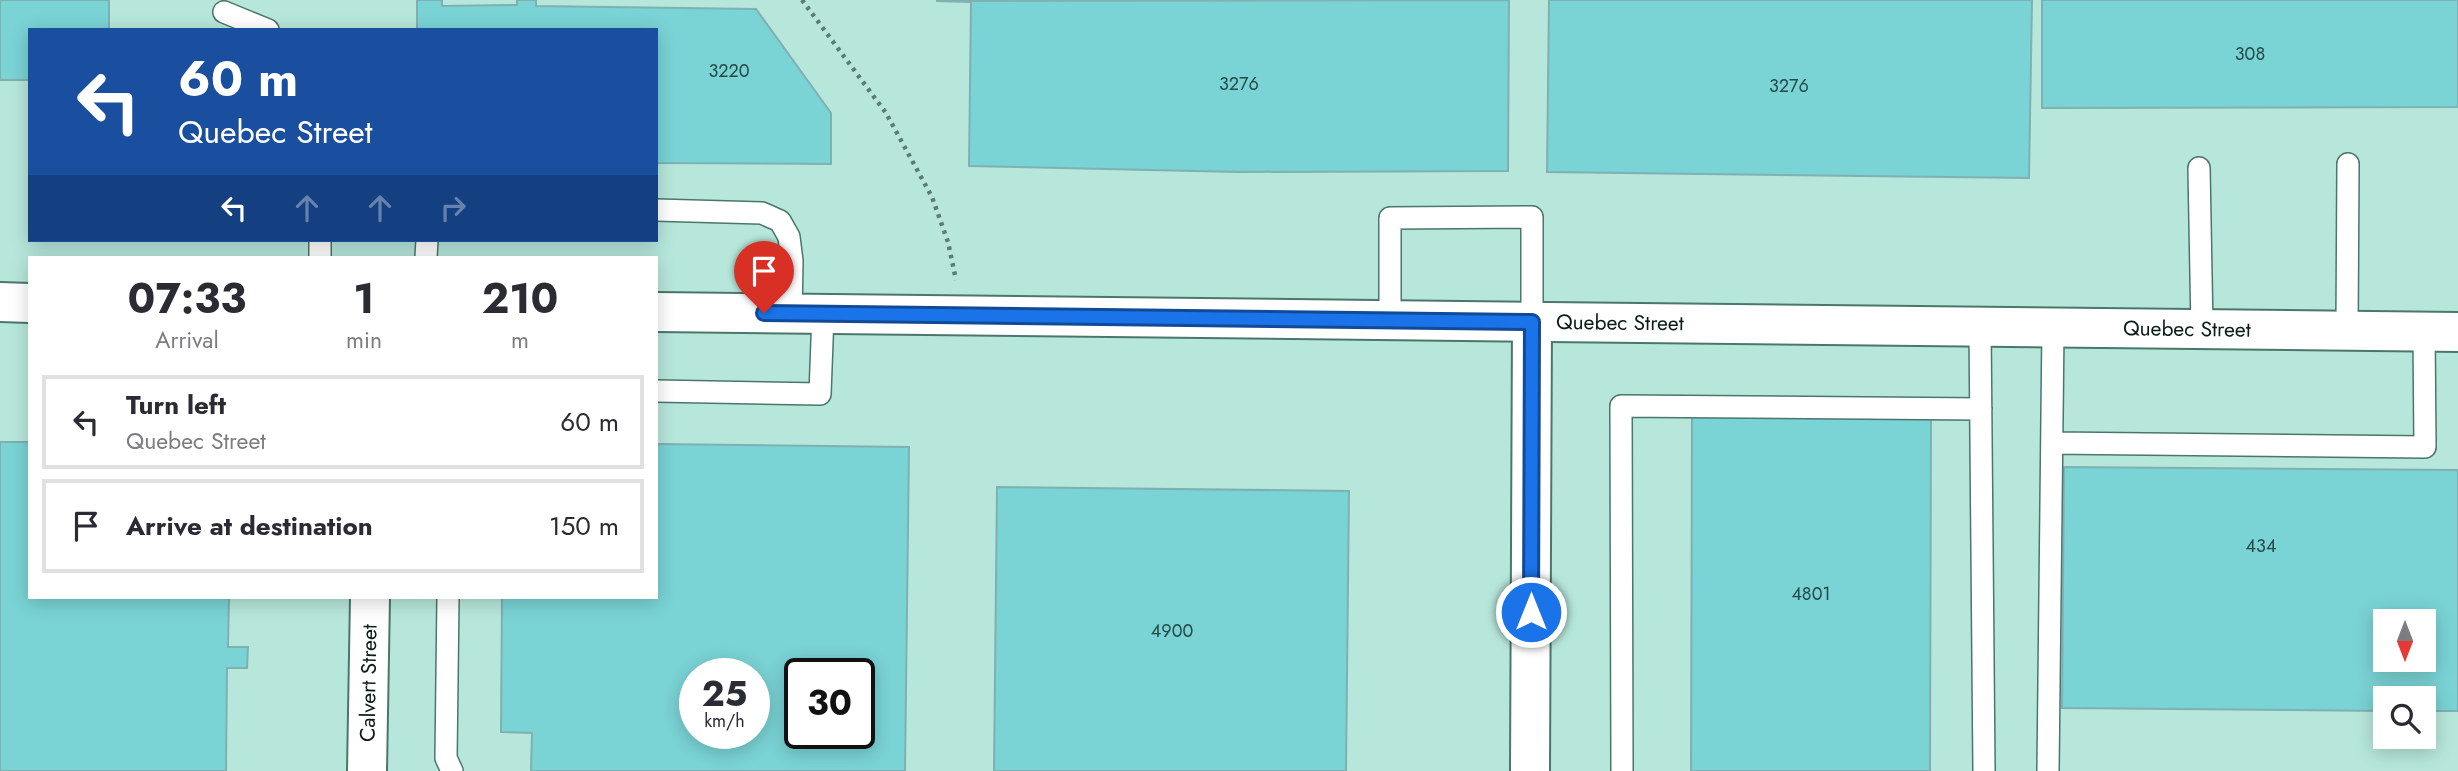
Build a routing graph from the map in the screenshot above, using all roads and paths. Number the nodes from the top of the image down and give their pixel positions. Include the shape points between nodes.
1 (802, 0) edge
2 (223, 12) dead end
3 (263, 28) edge
4 (2348, 164) dead end
5 (2199, 168) dead end
6 (658, 210) edge
7 (0, 302) edge
8 (28, 303) edge
9 (658, 312) edge
10 (807, 314) junction
11 (960, 315) junction
12 (1390, 320) junction
13 (1532, 322) junction
14 (1980, 326) junction
15 (2053, 328) junction
16 (2202, 329) junction
17 (2347, 330) junction
18 (2441, 331) edge
19 (658, 391) edge
20 (1981, 409) junction
21 (2052, 443) junction
22 (370, 599) edge
23 (448, 599) edge
24 (368, 771) edge
25 (452, 771) edge
26 (1530, 771) edge
27 (1622, 771) edge
28 (1984, 771) edge
29 (2048, 771) edge

1 - 11 path via 886,113 932,197 948,242
2 - 3 lane
4 - 17 lane
5 - 16 lane
6 - 10 lane via 762,213 780,221 789,237
7 - 8 street
9 - 10 street, Quebec Street
10 - 11 street, Quebec Street
10 - 19 lane via 820,394
11 - 12 street, Quebec Street
12 - 13 street, Quebec Street
12 - 13 lane via 1390,218 1532,217
13 - 14 street, Quebec Street
13 - 26 street
14 - 15 street, Quebec Street
14 - 20 lane
15 - 16 street, Quebec Street
15 - 21 lane
16 - 17 street, Quebec Street
17 - 18 street, Quebec Street
18 - 21 lane via 2425,447
20 - 27 lane via 1621,406
20 - 28 lane
21 - 29 lane
22 - 24 street, Calvert Street
23 - 25 lane via 446,758

